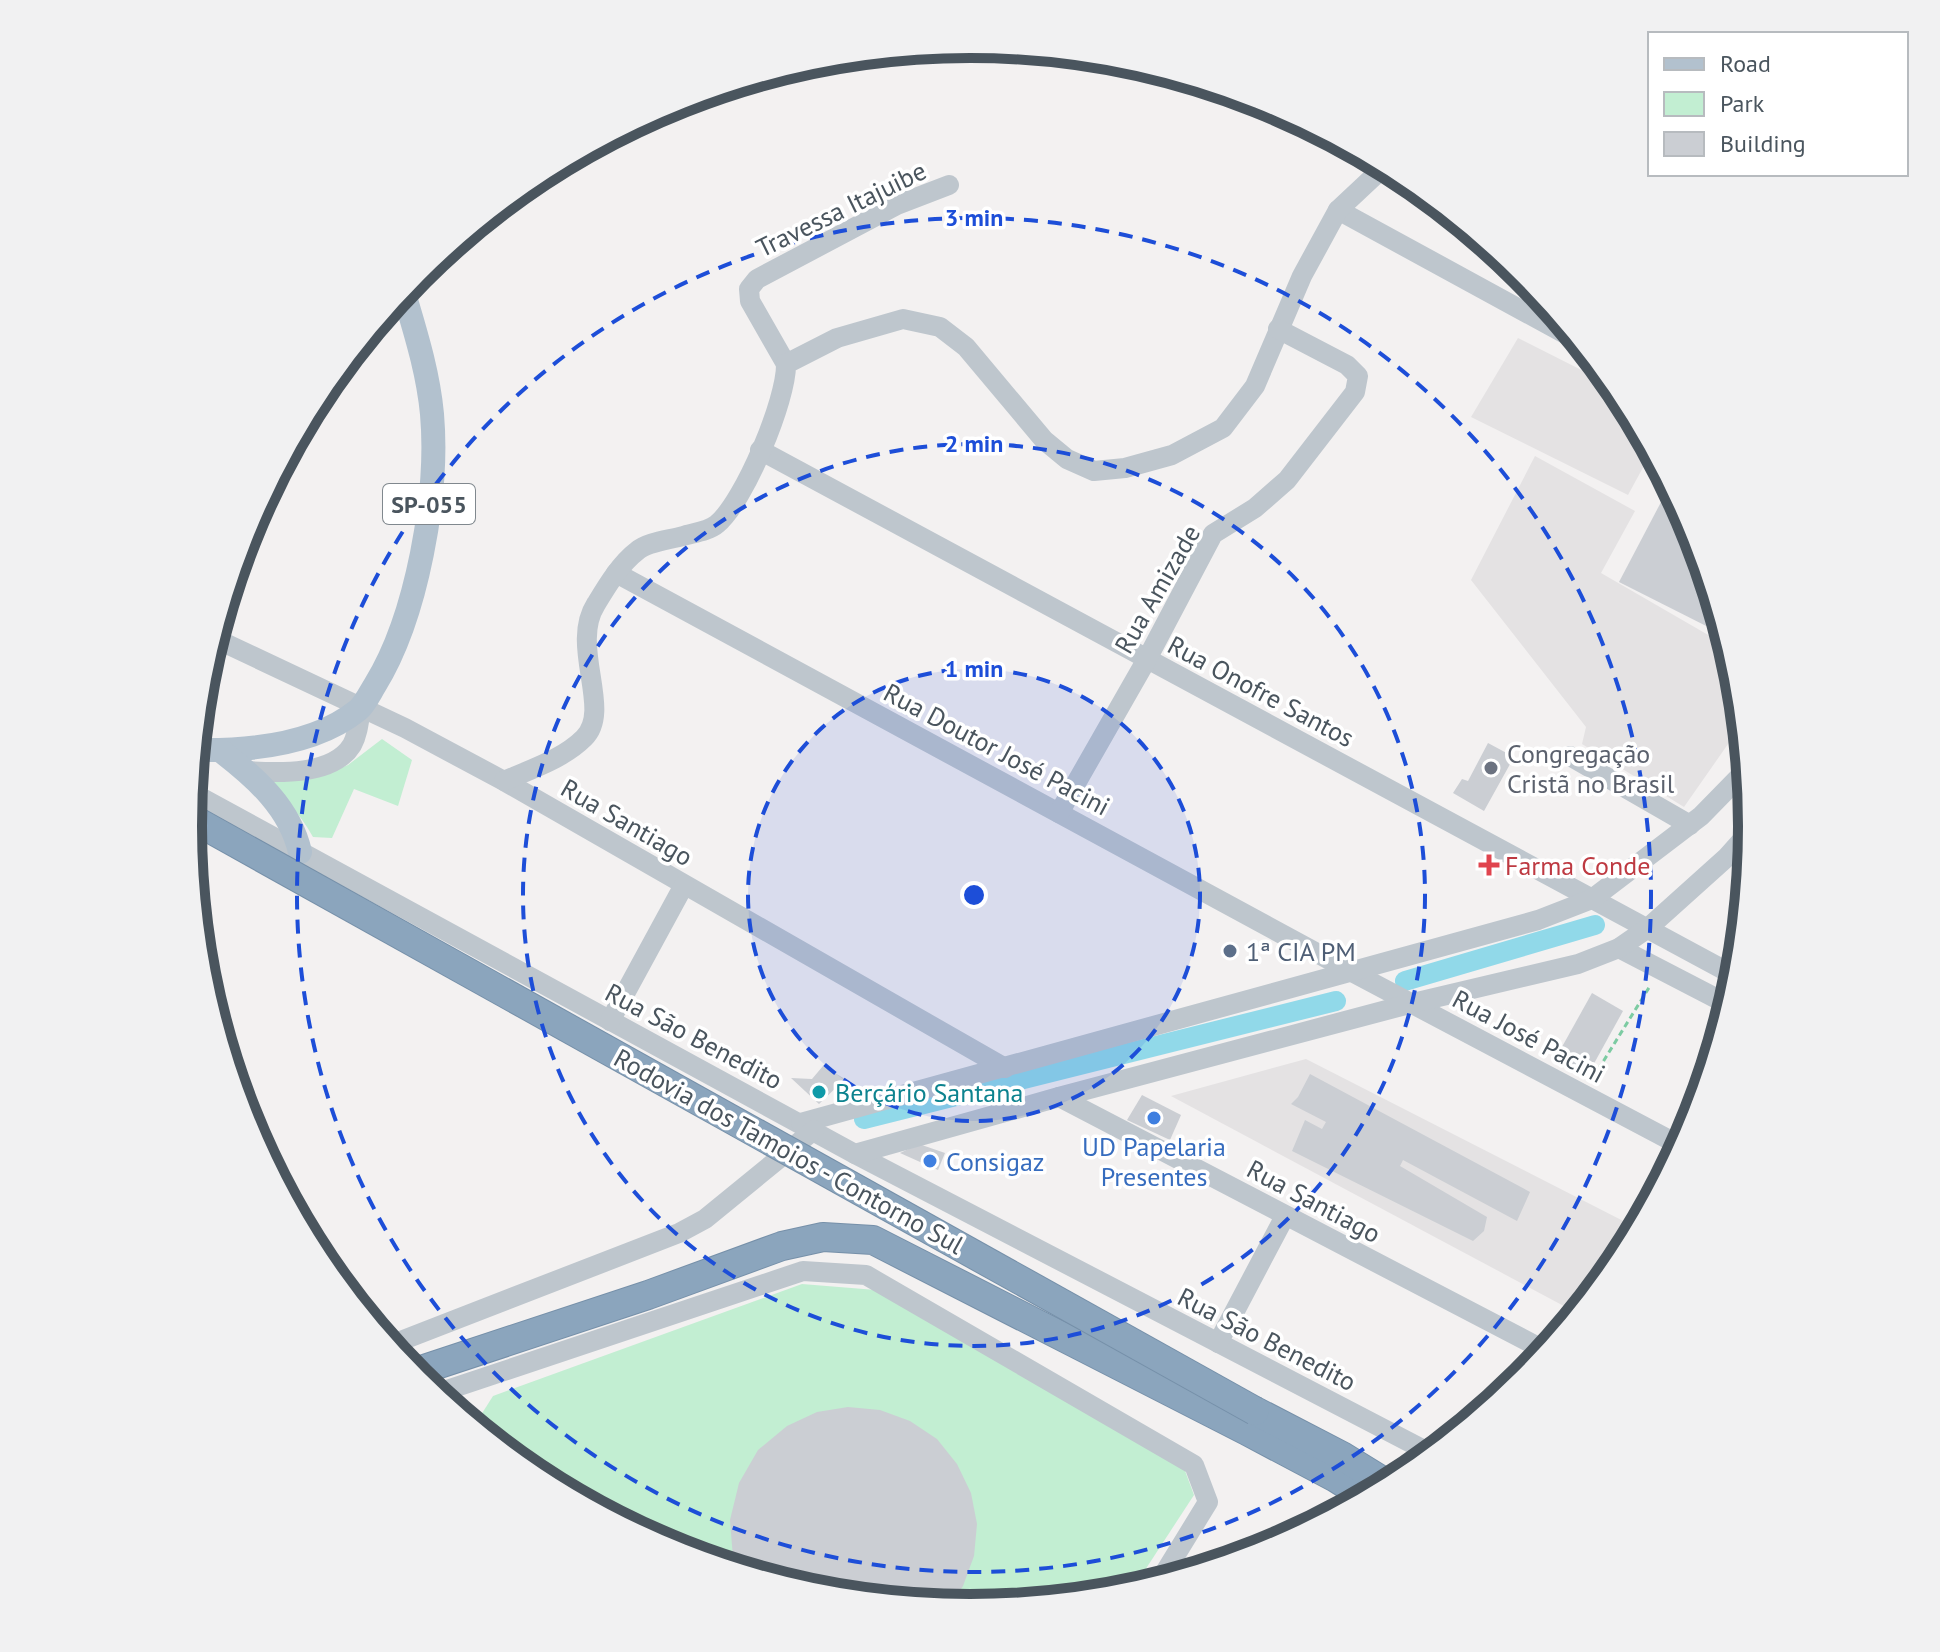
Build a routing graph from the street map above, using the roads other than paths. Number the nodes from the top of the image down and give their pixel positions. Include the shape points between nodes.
1 (1375, 174) edge
2 (949, 185) dead end
3 (1338, 210) junction
4 (407, 305) edge
5 (1553, 327) edge
6 (1278, 329) junction
7 (786, 364) junction
8 (760, 450) junction
9 (616, 573) junction
10 (224, 643) edge
11 (1147, 659) junction
12 (361, 708) junction
13 (207, 750) edge
14 (221, 751) junction
15 (1570, 756) dead end
16 (246, 771) junction
17 (1736, 780) edge
18 (504, 781) junction
19 (203, 799) edge
20 (1059, 813) junction
21 (202, 824) edge
22 (1690, 825) junction
23 (1737, 846) edge
24 (300, 852) junction
25 (684, 885) junction
26 (1592, 899) junction
27 (1648, 928) junction
28 (1619, 948) junction
29 (1724, 970) edge
30 (1352, 972) junction
31 (1718, 999) edge
32 (1413, 1003) junction
33 (610, 1021) junction
34 (1005, 1068) junction
35 (1059, 1097) junction
36 (808, 1126) junction
37 (1671, 1141) edge
38 (855, 1154) junction
39 (1285, 1216) junction
40 (401, 1341) edge
41 (1218, 1343) junction
42 (1535, 1345) edge
43 (426, 1368) edge
44 (449, 1389) edge
45 (1420, 1448) edge
46 (1377, 1477) edge
47 (1355, 1490) edge
48 (1167, 1568) edge

1 - 3 street
2 - 7 street, Travessa Itajuibe via 897,205 757,279 749,289 750,301
3 - 5 street
3 - 6 street
4 - 12 main road, SP-055 via 425,366 432,416 430,492 401,633
6 - 7 street via 1255,386 1223,428 1172,455 1094,471 1067,459 1044,440 966,347 940,327 903,319 837,338
6 - 11 street, Rua Amizade via 1347,365 1358,376 1355,392 1287,480 1213,534
7 - 8 street via 777,413
8 - 9 street via 736,503 715,526 638,549
8 - 11 street, Rua Onofre Santos
9 - 18 street via 593,608 587,629 594,723 569,751
9 - 20 street, Rua Doutor José Pacini
10 - 12 street, Rua Santiago
11 - 20 street, Rua Amizade
11 - 26 street, Rua Onofre Santos
12 - 14 main road, SP-055 via 312,736
12 - 16 street via 353,744 331,764
12 - 18 street, Rua Santiago
13 - 14 main road, SP-055
14 - 16 main road
15 - 22 street
16 - 24 main road via 286,814
17 - 22 street
18 - 25 street, Rua Santiago
19 - 24 street, Rua São Benedito
20 - 30 street, Rua Doutor José Pacini
21 - 46 highway, Rodovia dos Tamoios - Contorno Sul, bridge
22 - 26 street
23 - 27 street
24 - 33 street, Rua São Benedito
25 - 33 street
25 - 34 street, Rua Santiago
26 - 27 street, Rua Onofre Santos
26 - 30 street via 1538,920
27 - 28 street
27 - 29 street, Rua Onofre Santos
28 - 31 street
28 - 32 street via 1578,964
30 - 32 street, Rua José Pacini
30 - 34 street
32 - 35 street
32 - 37 street, Rua José Pacini
33 - 36 street, Rua São Benedito
34 - 36 street
35 - 38 street
35 - 39 street, Rua Santiago
36 - 38 street, Rua São Benedito
36 - 40 street via 705,1219 679,1233
38 - 41 street, Rua São Benedito
39 - 41 street
39 - 42 street, Rua Santiago
41 - 45 street, Rua São Benedito
43 - 47 highway, Rodovia dos Tamoios - Contorno Sul via 782,1246 823,1237 873,1240
44 - 48 street via 803,1271 866,1275 1194,1465 1208,1502

